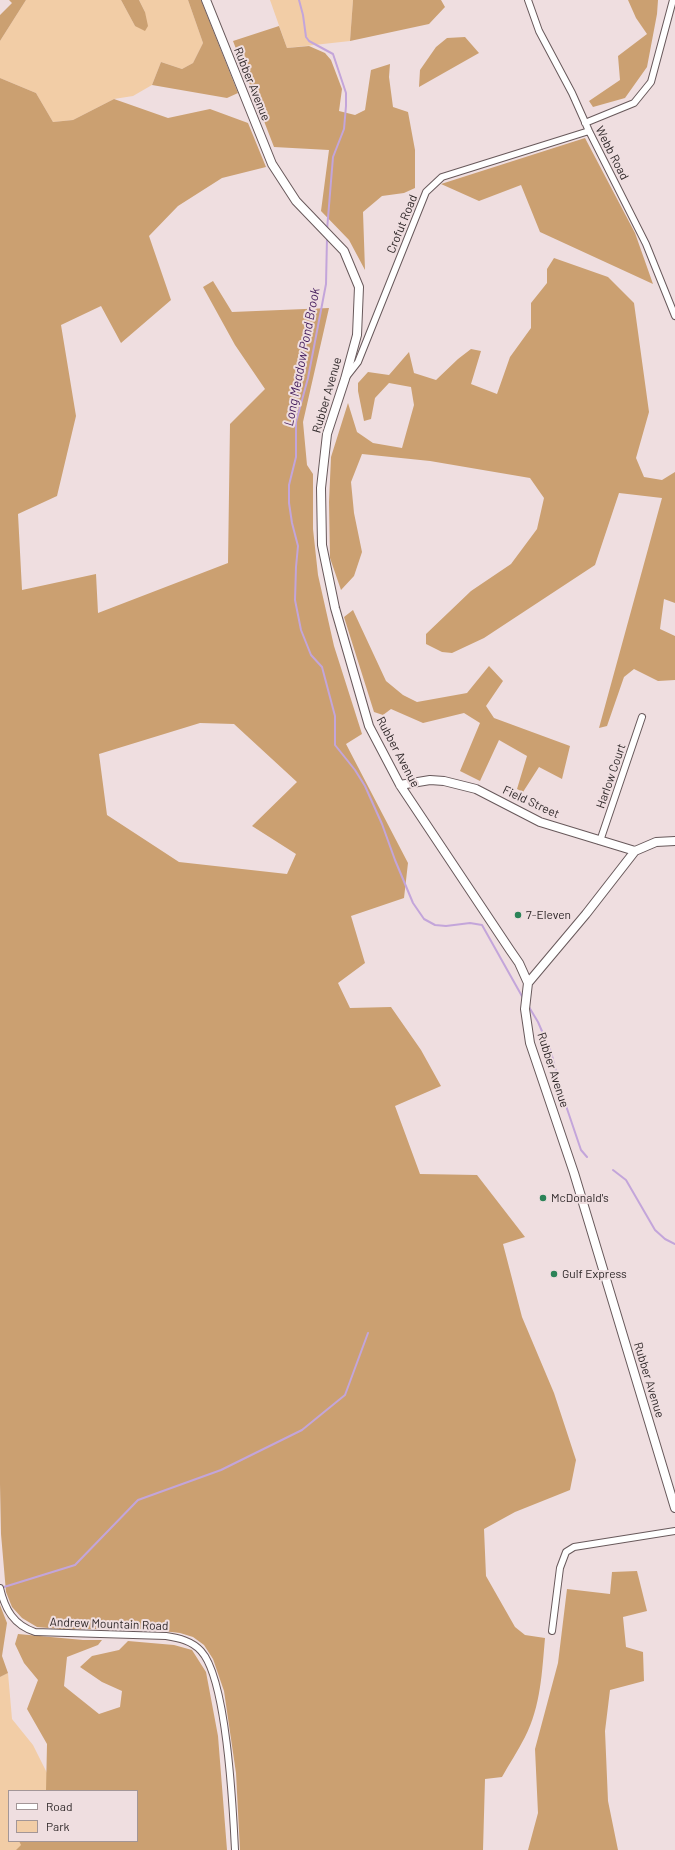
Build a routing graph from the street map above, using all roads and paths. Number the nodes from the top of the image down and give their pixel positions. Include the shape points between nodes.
1 (206, 0) edge
2 (528, 0) edge
3 (673, 0) edge
4 (585, 123) junction
5 (588, 131) junction
6 (675, 316) edge
7 (345, 379) junction
8 (642, 717) dead end
9 (400, 785) junction
10 (600, 841) junction
11 (675, 841) edge
12 (636, 851) junction
13 (527, 985) junction
14 (675, 1508) edge
15 (675, 1531) edge
16 (0, 1588) edge
17 (552, 1631) dead end
18 (235, 1850) edge

1 - 7 street, Rubber Avenue via 272,164 296,201 344,251 359,287 357,335
2 - 4 street, Webb Road via 539,31
3 - 4 street via 651,82 634,103
4 - 5 street, Webb Road
5 - 6 street, Webb Road via 646,244
5 - 7 street, Crofut Road via 442,176 426,192 358,362
7 - 9 street, Rubber Avenue via 327,434 321,488 322,545 335,608 369,726
8 - 10 street, Harlow Court
9 - 10 street, Field Street via 430,780 476,789 540,822
9 - 13 street, Rubber Avenue via 519,963
10 - 12 street, Field Street
11 - 12 street via 656,842
12 - 13 street
13 - 14 street, Rubber Avenue via 525,1009 530,1043 574,1173
15 - 17 street via 574,1547 566,1552 560,1568
16 - 18 street, Andrew Mountain Road via 7,1611 12,1618 35,1632 166,1636 186,1640 201,1651 212,1668 220,1702 231,1787

